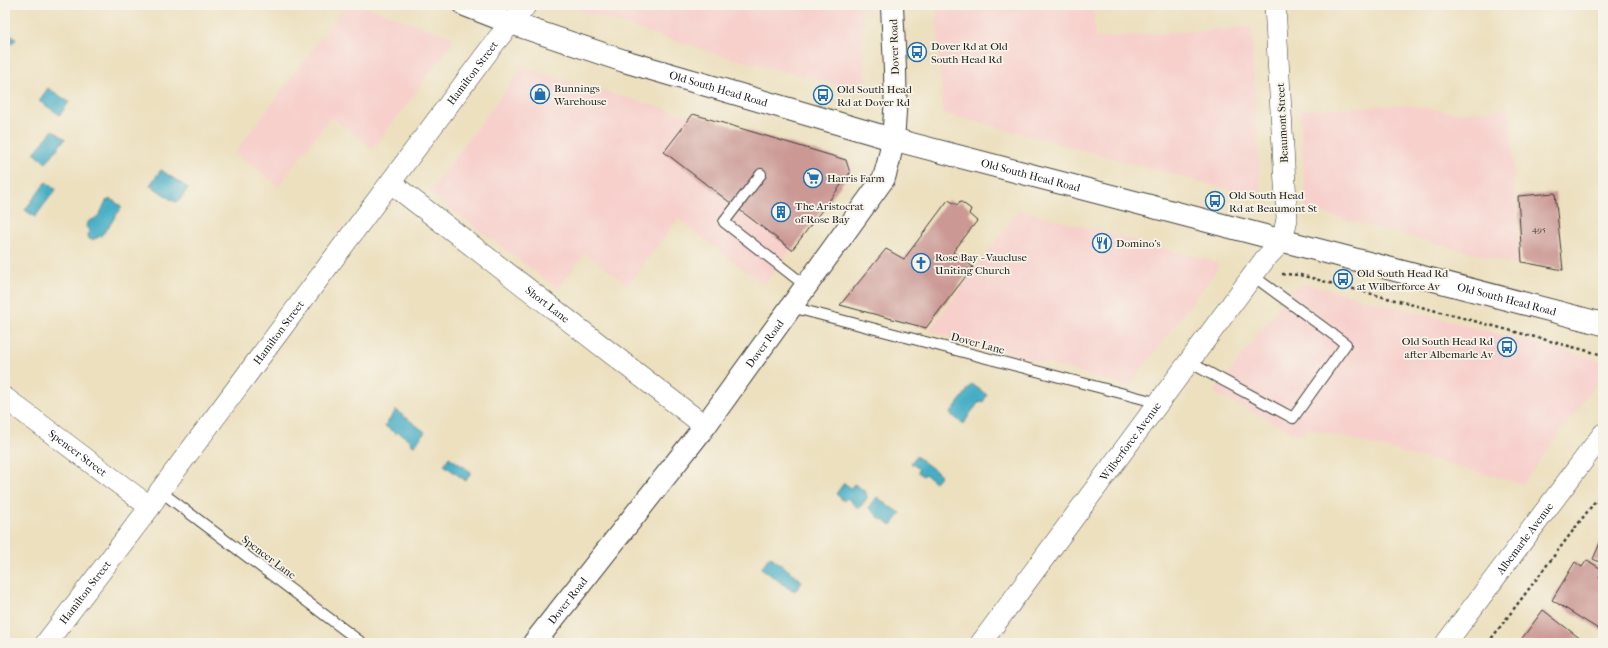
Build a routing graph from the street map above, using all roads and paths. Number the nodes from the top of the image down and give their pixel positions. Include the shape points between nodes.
1 (465, 5) edge
2 (526, 5) edge
3 (892, 5) edge
4 (1275, 5) edge
5 (511, 23) junction
6 (892, 139) junction
7 (761, 174) dead end
8 (391, 183) junction
9 (1282, 240) junction
10 (1254, 274) junction
11 (806, 286) junction
12 (791, 307) junction
13 (1603, 324) edge
14 (1603, 355) edge
15 (1190, 362) junction
16 (5, 398) edge
17 (1159, 403) junction
18 (705, 426) junction
19 (1603, 434) edge
20 (1603, 491) edge
21 (155, 499) junction
22 (46, 643) edge
23 (362, 643) edge
24 (534, 643) edge
25 (981, 643) edge
26 (1446, 643) edge
27 (1488, 643) edge

1 - 5 main road, Old South Head Road
2 - 5 street, Hamilton Street
3 - 6 main road, Dover Road via 896,106
4 - 9 street, Beaumont Street via 1287,219
5 - 6 main road, Old South Head Road via 624,61
5 - 8 street, Hamilton Street
6 - 9 main road, Old South Head Road
6 - 11 main road, Dover Road via 884,178
7 - 11 lane via 724,222
8 - 18 street, Short Lane
8 - 21 street, Hamilton Street
9 - 10 street, Wilberforce Avenue
9 - 13 main road, Old South Head Road
10 - 14 path via 1300,275
10 - 15 street, Wilberforce Avenue
10 - 15 lane via 1346,344 1293,418
11 - 12 main road, Dover Road
12 - 17 lane, Dover Lane
12 - 18 main road, Dover Road
15 - 17 street, Wilberforce Avenue
16 - 21 street, Spencer Street
17 - 25 street, Wilberforce Avenue
18 - 24 main road, Dover Road
19 - 26 street, Albemarle Avenue
20 - 27 path
21 - 22 street, Hamilton Street
21 - 23 lane, Spencer Lane

